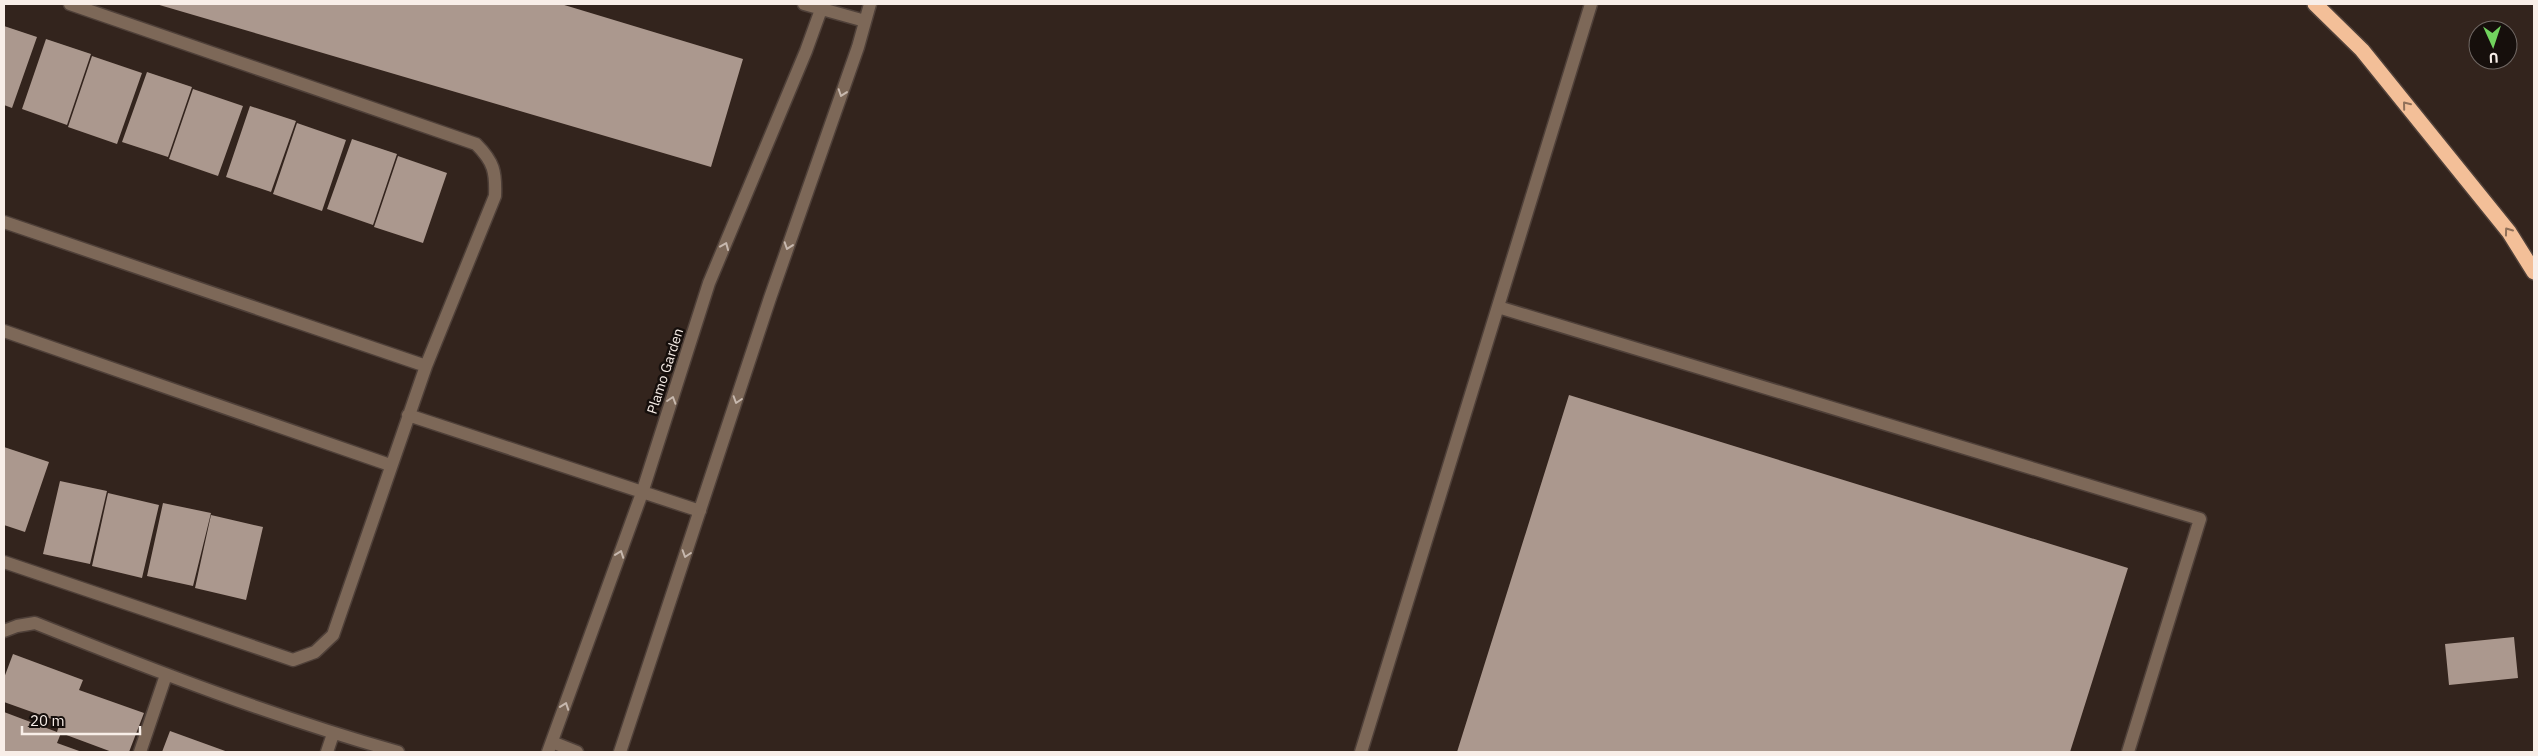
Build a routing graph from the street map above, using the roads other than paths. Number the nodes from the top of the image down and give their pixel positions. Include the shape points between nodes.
1 (70, 4) edge
2 (804, 4) edge
3 (870, 4) edge
4 (1591, 4) edge
5 (2315, 4) edge
6 (823, 6) edge
7 (865, 21) junction
8 (4, 222) edge
9 (2534, 272) edge
10 (1498, 307) junction
11 (4, 331) edge
12 (426, 366) junction
13 (408, 416) junction
14 (390, 465) junction
15 (642, 493) junction
16 (700, 511) junction
17 (4, 562) edge
18 (4, 631) edge
19 (166, 675) junction
20 (333, 734) junction
21 (550, 747) edge
22 (140, 752) edge
23 (327, 752) edge
24 (398, 752) edge
25 (577, 752) edge
26 (620, 752) edge
27 (1361, 752) edge
28 (2128, 752) edge

1 - 12 street via 476,144 489,158 496,176 495,196
2 - 6 street
3 - 7 street
4 - 10 street
9 -> 5 highway via 2509,232 2362,50
6 - 7 street
15 -> 6 street, Plamo Garden via 709,283
7 -> 16 street
8 - 12 street
10 - 27 street
10 - 28 street via 2200,519
11 - 14 street
12 - 13 street
13 - 14 street
13 - 15 street
14 - 17 street via 333,634 315,652 293,660
15 - 16 street
21 -> 15 street, Plamo Garden
16 -> 26 street
18 - 19 street via 35,623
19 - 20 street
19 - 22 street
20 - 23 street
20 - 24 street
21 - 25 street

